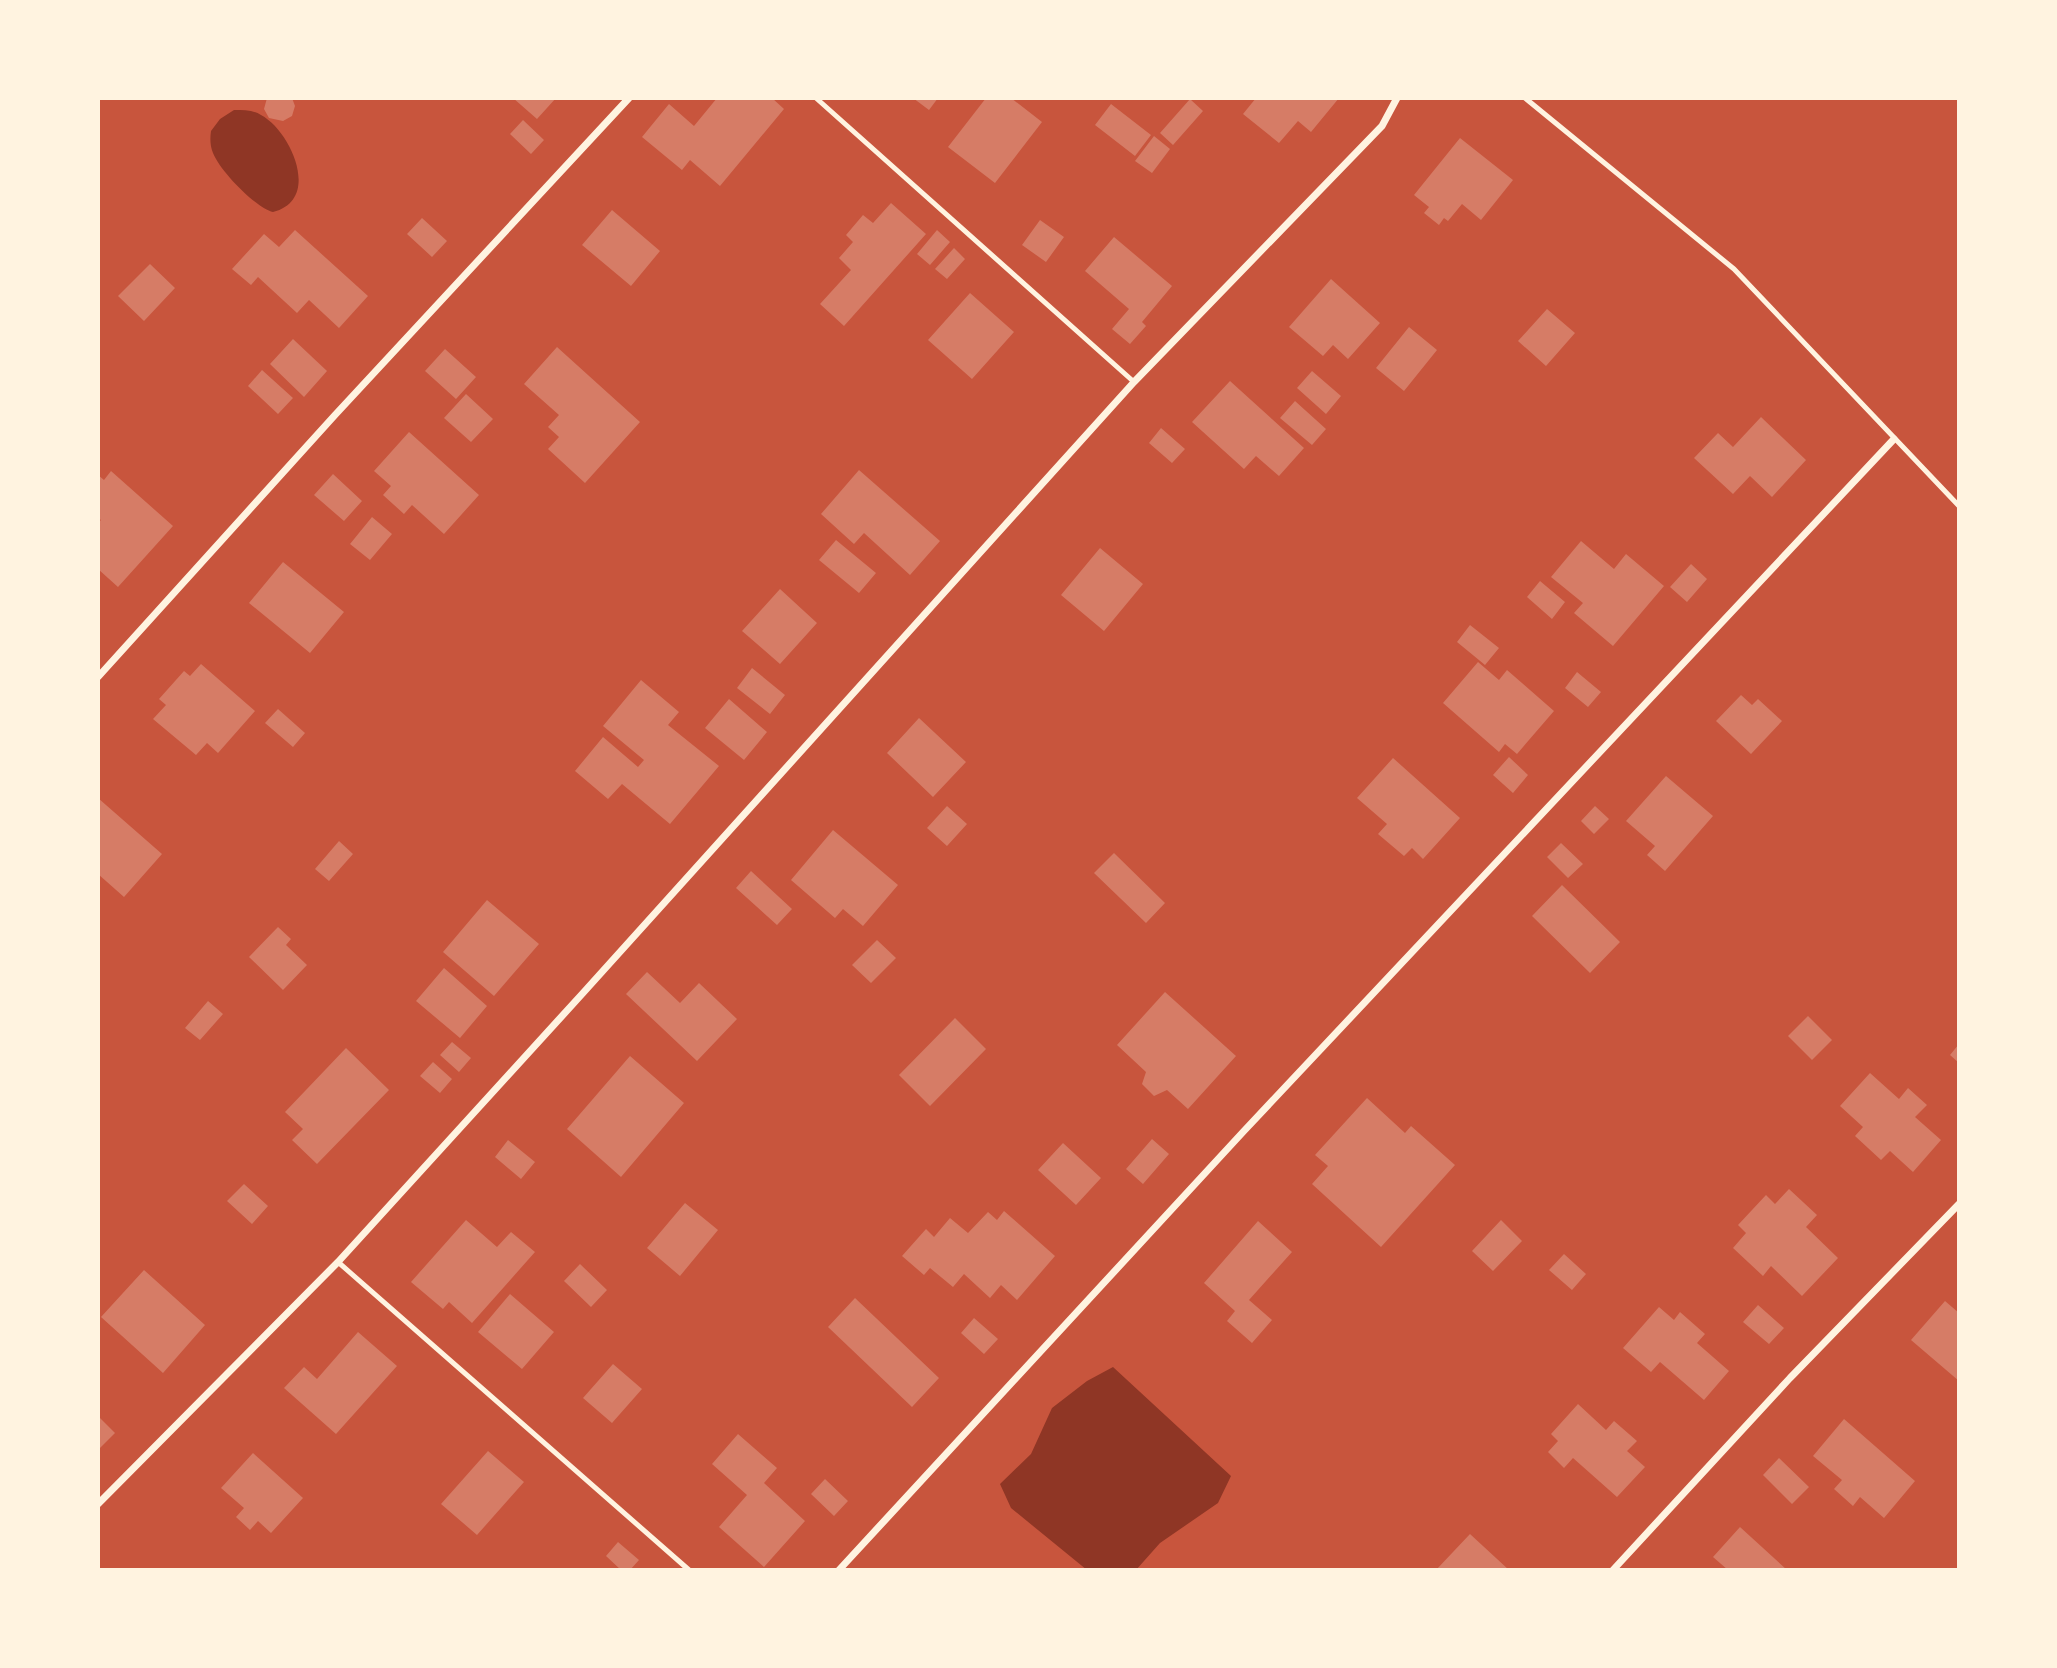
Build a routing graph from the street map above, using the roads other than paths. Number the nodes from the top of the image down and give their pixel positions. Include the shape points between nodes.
1 (629, 98) edge
2 (816, 98) edge
3 (1397, 98) edge
4 (1525, 98) edge
5 (1134, 382) junction
6 (1894, 439) junction
7 (1959, 506) edge
8 (98, 677) edge
9 (1959, 1205) edge
10 (338, 1262) junction
11 (98, 1504) edge
12 (689, 1570) edge
13 (839, 1570) edge
14 (1613, 1570) edge

1 - 8 street
2 - 5 lane
3 - 5 street via 1382,126
4 - 6 lane via 1734,269
5 - 10 street
6 - 7 lane
6 - 13 street
9 - 14 street via 1790,1378
10 - 11 street
10 - 12 lane

